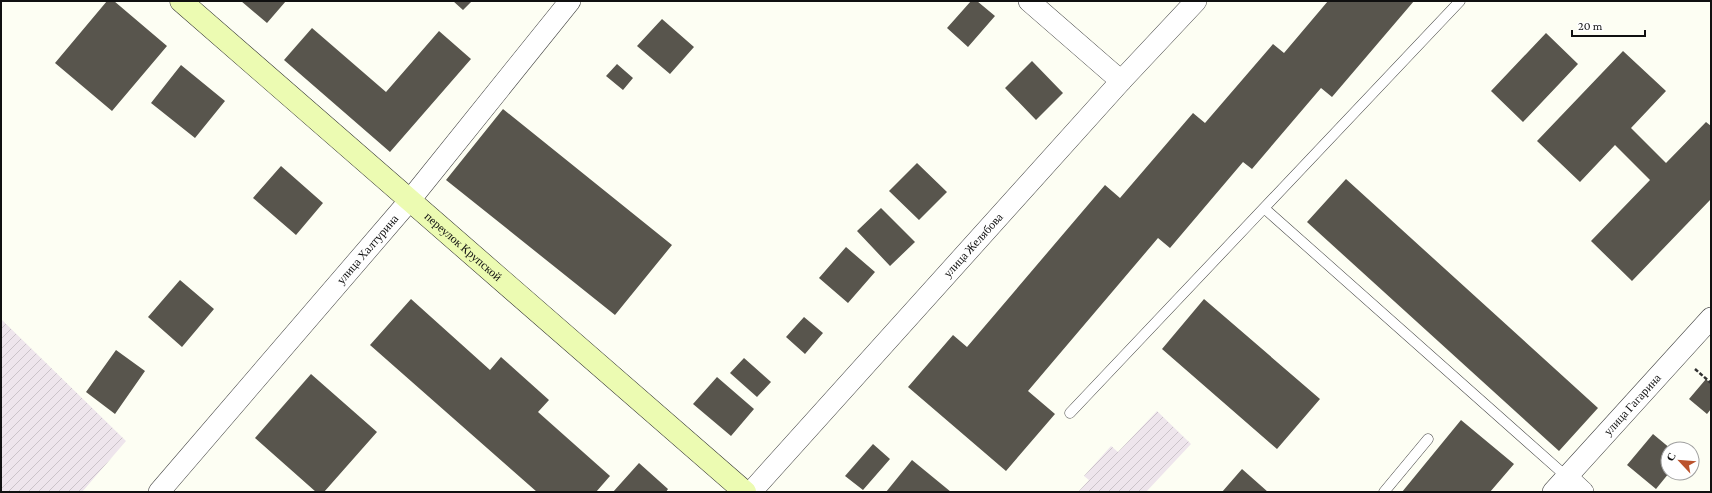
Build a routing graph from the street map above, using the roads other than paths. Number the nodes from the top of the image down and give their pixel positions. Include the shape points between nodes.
1 (181, 1) edge
2 (570, 1) edge
3 (1029, 1) edge
4 (1196, 1) edge
5 (1460, 1) edge
6 (1121, 81) junction
7 (410, 200) junction
8 (1264, 208) junction
9 (1711, 318) edge
10 (1070, 413) dead end
11 (1428, 439) dead end
12 (1560, 485) edge
13 (159, 492) edge
14 (745, 492) edge
15 (752, 492) edge
16 (1384, 492) edge
17 (1584, 492) edge

1 - 7 street, переулок Крупской
2 - 7 street, улица Халтурина
3 - 6 street
4 - 6 street, улица Желябова
5 - 8 lane
6 - 15 street, улица Желябова
7 - 13 street, улица Халтурина
7 - 14 street, переулок Крупской
8 - 10 lane
8 - 12 lane
9 - 12 street, улица Гагарина
11 - 16 lane
12 - 17 street

